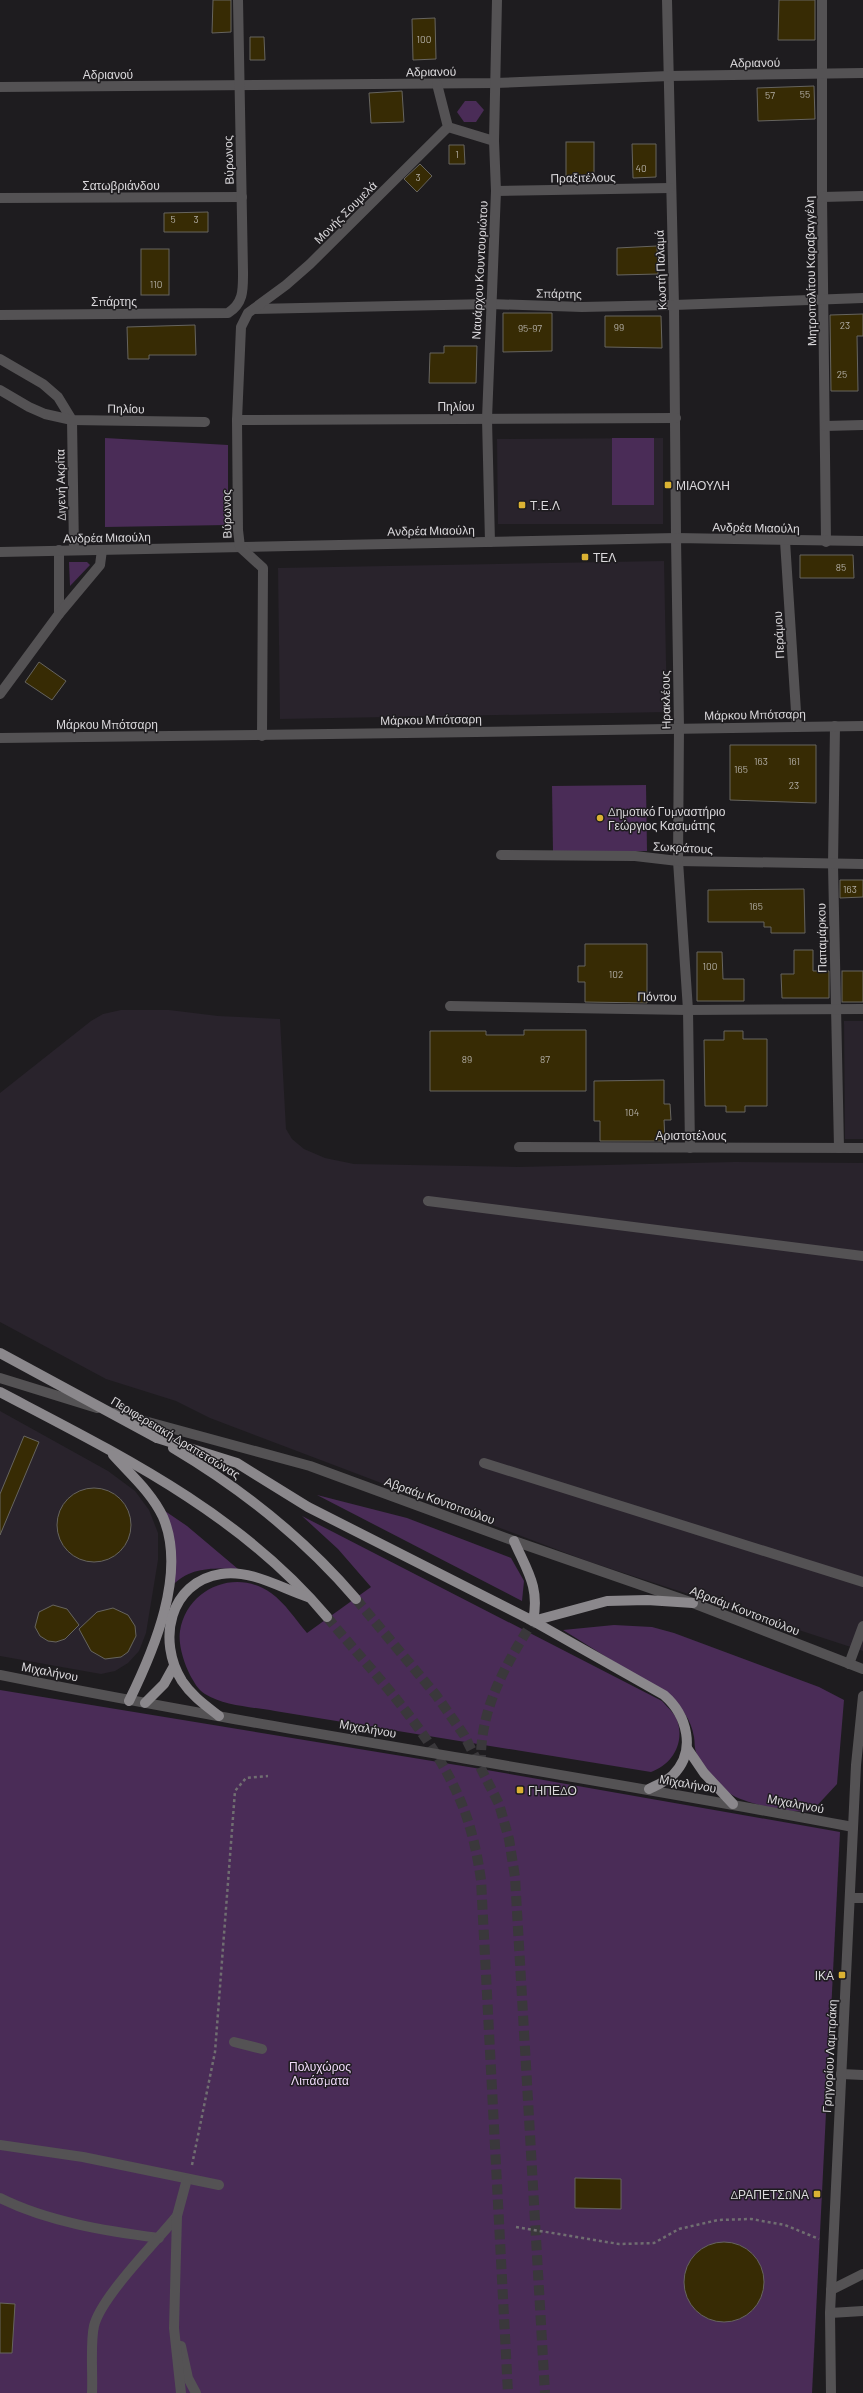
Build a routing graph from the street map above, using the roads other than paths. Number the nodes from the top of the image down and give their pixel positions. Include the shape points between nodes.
1 (238, 0) edge
2 (497, 0) edge
3 (667, 0) edge
4 (822, 0) edge
5 (822, 73) junction
6 (863, 73) edge
7 (669, 76) junction
8 (494, 83) junction
9 (437, 84) junction
10 (238, 86) junction
11 (0, 87) edge
12 (448, 127) junction
13 (494, 141) junction
14 (670, 188) junction
15 (496, 191) junction
16 (863, 196) edge
17 (242, 197) junction
18 (822, 197) junction
19 (0, 198) edge
20 (824, 298) junction
21 (863, 298) edge
22 (490, 304) junction
23 (674, 305) junction
24 (254, 309) junction
25 (228, 313) joint
26 (0, 315) edge
27 (0, 358) edge
28 (0, 390) edge
29 (676, 418) junction
30 (487, 419) junction
31 (72, 420) junction
32 (237, 420) junction
33 (205, 422) dead end
34 (863, 425) edge
35 (825, 426) junction
36 (676, 538) junction
37 (785, 541) junction
38 (863, 541) edge
39 (490, 542) junction
40 (826, 542) junction
41 (240, 547) junction
42 (59, 550) junction
43 (74, 550) junction
44 (102, 550) junction
45 (0, 552) edge
46 (59, 614) junction
47 (0, 694) edge
48 (835, 726) junction
49 (863, 726) edge
50 (796, 727) junction
51 (679, 728) junction
52 (262, 736) junction
53 (0, 738) edge
54 (501, 855) dead end
55 (678, 861) junction
56 (833, 864) junction
57 (863, 864) edge
58 (450, 1006) dead end
59 (835, 1008) junction
60 (863, 1009) edge
61 (688, 1010) junction
62 (520, 1148) dead end
63 (690, 1148) junction
64 (839, 1148) junction
65 (863, 1148) edge
66 (428, 1201) dead end
67 (863, 1256) edge
68 (0, 1353) edge
69 (0, 1378) edge
70 (0, 1392) edge
71 (157, 1438) junction
72 (110, 1450) junction
73 (484, 1463) dead end
74 (514, 1541) junction
75 (863, 1582) edge
76 (311, 1598) junction
77 (356, 1599) tunnel mouth
78 (693, 1603) junction
79 (327, 1617) tunnel mouth
80 (533, 1621) junction
81 (863, 1626) edge
82 (849, 1664) junction
83 (174, 1666) junction
84 (863, 1669) edge
85 (0, 1675) edge
86 (863, 1696) edge
87 (129, 1701) junction
88 (145, 1703) junction
89 (219, 1716) junction
90 (687, 1748) junction
91 (860, 1765) edge
92 (649, 1789) junction
93 (733, 1804) junction
94 (853, 1827) junction
95 (850, 1898) junction
96 (863, 1898) edge
97 (234, 2042) dead end
98 (262, 2048) dead end
99 (841, 2074) junction
100 (863, 2075) edge
101 (0, 2145) edge
102 (188, 2180) junction
103 (219, 2185) dead end
104 (0, 2198) edge
105 (177, 2216) junction
106 (159, 2238) junction
107 (863, 2274) edge
108 (831, 2290) junction
109 (863, 2311) edge
110 (830, 2313) junction
111 (175, 2319) junction
112 (92, 2393) edge
113 (181, 2393) edge
114 (196, 2393) edge
115 (831, 2393) edge

1 - 10 street, Βύρωνος
2 - 8 street, Ναυάρχου Κουντουριώτου
3 - 7 street, Κωστή Παλαμά
4 - 5 street, Μητροπολίτου Καραβαγγέλη
5 - 6 street, Αδριανού
5 - 7 street, Αδριανού
5 - 18 street, Μητροπολίτου Καραβαγγέλη
7 - 8 street, Αδριανού
7 - 14 street, Κωστή Παλαμά
8 - 9 street, Αδριανού
8 - 13 street, Ναυάρχου Κουντουριώτου
9 - 10 street, Αδριανού
9 - 12 street
10 - 11 street, Αδριανού
10 - 17 street, Βύρωνος
12 - 13 street
12 - 24 street, Μονής Σουμελά via 310,264
13 - 15 street, Ναυάρχου Κουντουριώτου
14 - 15 street, Πραξιτέλους
14 - 23 street, Κωστή Παλαμά
15 - 22 street, Ναυάρχου Κουντουριώτου
16 - 18 street
17 - 19 street, Σατωβριάνδου
17 - 25 street, Βύρωνος via 242,297
18 - 20 street, Μητροπολίτου Καραβαγγέλη
20 - 21 street, Σπάρτης
20 - 23 street, Σπάρτης
20 - 35 street, Μητροπολίτου Καραβαγγέλη
22 - 23 street, Σπάρτης via 582,307
22 - 24 street, Σπάρτης
22 - 30 street, Ναυάρχου Κουντουριώτου
23 - 29 street, Κωστή Παλαμά
24 - 32 street, Βύρωνος via 248,313 241,327
25 - 26 street, Σπάρτης
27 - 31 street via 43,384 58,397
28 - 31 street via 34,410
29 - 30 street, Πηλίου
29 - 36 street, Κωστή Παλαμά
30 - 32 street, Πηλίου
30 - 39 street, Ναυάρχου Κουντουριώτου
31 - 33 street, Πηλίου
31 - 43 street, Διγενή Ακρίτα
32 - 41 street, Βύρωνος
34 - 35 street
35 - 40 street, Μητροπολίτου Καραβαγγέλη
36 - 37 street, Ανδρέα Μιαούλη
36 - 39 street, Ανδρέα Μιαούλη
36 - 51 street, Ηρακλέους
37 - 40 street, Ανδρέα Μιαούλη
37 - 50 street, Περάμου
38 - 40 street, Ανδρέα Μιαούλη
39 - 41 street, Ανδρέα Μιαούλη
41 - 44 street, Ανδρέα Μιαούλη
41 - 52 street, Βύρωνος via 263,568
42 - 43 street, Ανδρέα Μιαούλη
42 - 45 street, Ανδρέα Μιαούλη
42 - 46 street
43 - 44 street, Ανδρέα Μιαούλη
44 - 46 street via 100,565
46 - 47 street
48 - 49 street, Μάρκου Μπότσαρη
48 - 50 street, Μάρκου Μπότσαρη
48 - 56 street, Παπαμάρκου
50 - 51 street, Μάρκου Μπότσαρη
51 - 52 street, Μάρκου Μπότσαρη
51 - 55 street, Ηρακλέους
52 - 53 street, Μάρκου Μπότσαρη
54 - 55 street, Σωκράτους via 634,856
55 - 56 street, Σωκράτους
55 - 61 street, Ηρακλέους
56 - 57 street, Σωκράτους
56 - 59 street, Παπαμάρκου
58 - 61 street, Πόντου
59 - 60 street, Πόντου
59 - 61 street, Πόντου
59 - 64 street, Παπαμάρκου
61 - 63 street, Ηρακλέους
62 - 63 street, Αριστοτέλους
63 - 64 street, Αριστοτέλους
64 - 65 street, Αριστοτέλους
66 - 67 street
68 - 71 main road, Περιφερειακή Δραπετσώνας, bridge
69 - 74 street, Αβραάμ Κοντοπούλου via 58,1398 310,1466
70 - 72 main road
71 - 77 main road, Περιφερειακή Δραπετσώνας via 246,1495 321,1560
71 - 80 main road via 237,1463 308,1506
72 - 76 main road via 182,1491 262,1552
72 - 87 main road via 151,1497 162,1516 168,1534 170,1553 165,1610 156,1643
73 - 75 street
74 - 78 street, Αβραάμ Κοντοπούλου
74 - 80 main road via 535,1593
76 - 79 main road
76 - 83 main road via 240,1573 206,1578 188,1589 178,1602 171,1618 168,1640
78 - 80 main road via 606,1601
78 - 82 street, Αβραάμ Κοντοπούλου
80 - 90 main road via 664,1695 675,1704 682,1716
81 - 82 street
82 - 84 street, Αβραάμ Κοντοπούλου
83 - 88 main road via 164,1684
83 - 89 main road via 192,1694
85 - 87 street, Μιχαλήνου
86 - 91 street, Γρηγορίου Λαμπράκη
87 - 88 street, Μιχαλήνου
88 - 89 street, Μιχαλήνου
89 - 92 street, Μιχαλήνου
90 - 92 main road via 681,1765 673,1776
90 - 93 main road via 704,1773
91 - 94 street, Γρηγορίου Λαμπράκη
92 - 93 street, Μιχαλήνου
93 - 94 street, Μιχαληνού
94 - 95 street, Γρηγορίου Λαμπράκη
95 - 96 street
95 - 99 street, Γρηγορίου Λαμπράκη
97 - 98 street
99 - 100 street
99 - 108 street, Γρηγορίου Λαμπράκη
101 - 102 street via 83,2156
102 - 103 street
102 - 105 street
104 - 106 street via 41,2214 86,2226
105 - 106 street
105 - 111 street
106 - 112 street via 97,2316 94,2327
107 - 108 street
108 - 110 street, Γρηγορίου Λαμπράκη
109 - 110 street
110 - 115 street, Γρηγορίου Λαμπράκη
111 - 113 street
111 - 114 street via 188,2378

